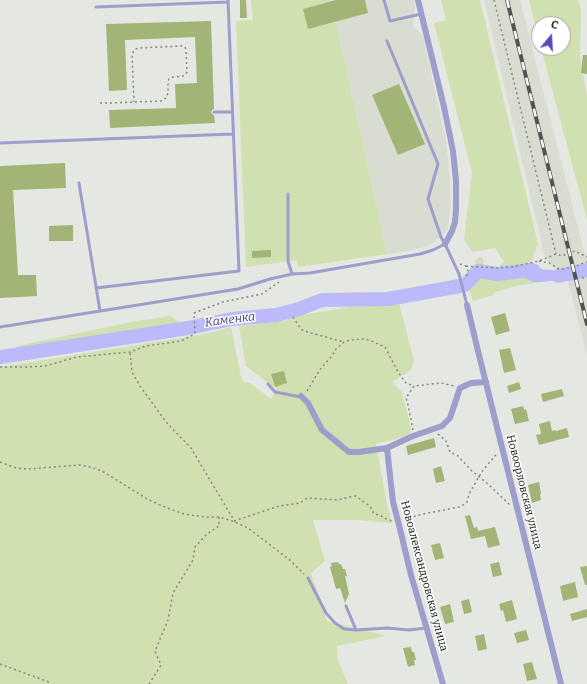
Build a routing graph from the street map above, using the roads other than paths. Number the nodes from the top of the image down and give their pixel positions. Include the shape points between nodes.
1 (384, 0) edge
2 (418, 0) edge
3 (228, 1) edge
4 (96, 7) dead end
5 (421, 14) junction
6 (387, 40) dead end
7 (214, 112) dead end
8 (232, 112) junction
9 (233, 134) junction
10 (0, 143) edge
11 (78, 183) dead end
12 (288, 194) dead end
13 (445, 244) junction
14 (292, 274) junction
15 (96, 288) junction
16 (467, 305) joint
17 (100, 311) junction
18 (0, 327) edge
19 (486, 382) junction
20 (268, 384) dead end
21 (322, 430) joint
22 (386, 448) junction
23 (349, 452) joint
24 (308, 578) road end
25 (346, 606) dead end
26 (426, 628) junction
27 (356, 630) junction
28 (443, 684) edge
29 (562, 684) edge

1 - 5 lane via 390,21
2 - 5 street
3 - 4 lane
3 - 8 lane
5 - 13 street via 453,151 456,181 455,222
6 - 13 lane via 438,164 428,199
7 - 8 lane
8 - 9 lane
9 - 10 lane
9 - 15 lane via 239,271
11 - 15 lane
12 - 14 lane via 288,261
13 - 14 lane via 420,254
13 - 16 lane via 459,274
14 - 17 lane via 238,289
15 - 17 lane
16 - 19 street, Новоорловская улица
17 - 18 lane
19 - 22 street via 471,383 460,388 450,418 442,426
19 - 29 street, Новоорловская улица
20 - 21 lane via 275,392 300,396 308,403
21 - 23 street
22 - 23 lane
22 - 26 street, Новоалександровская улица via 393,502
24 - 27 lane via 326,613 335,623 344,629
25 - 27 lane
26 - 27 lane
26 - 28 street, Новоалександровская улица

